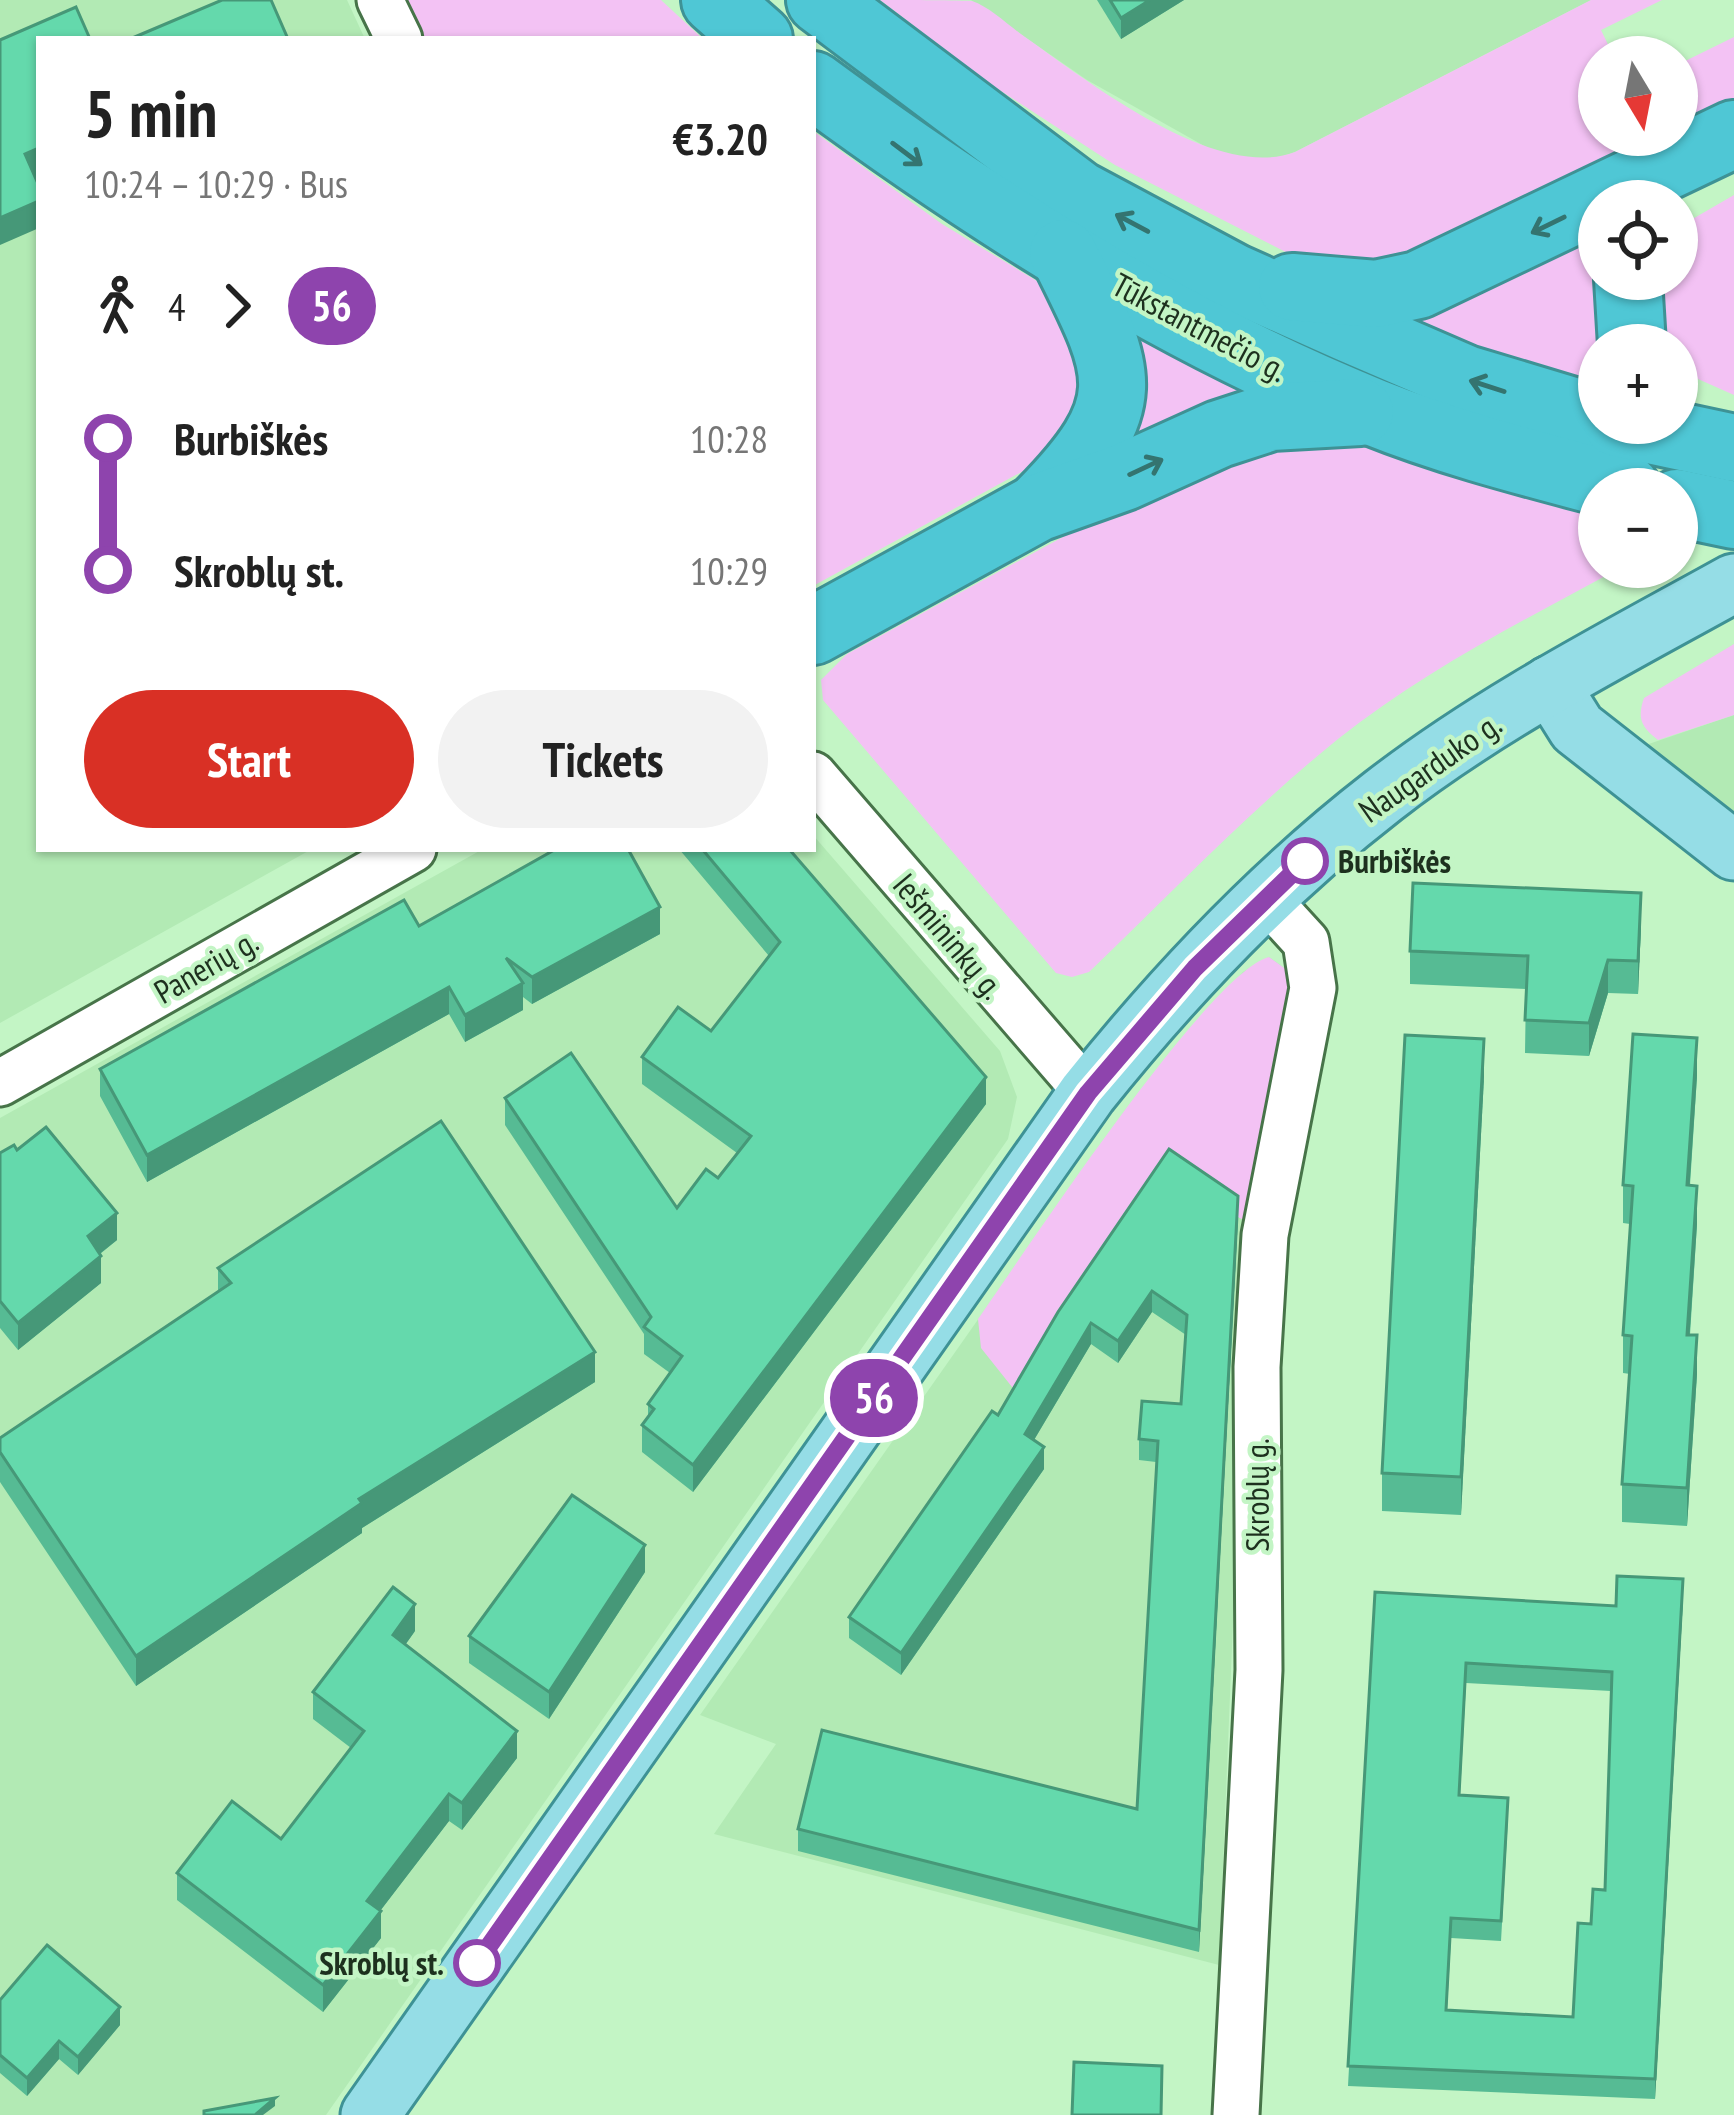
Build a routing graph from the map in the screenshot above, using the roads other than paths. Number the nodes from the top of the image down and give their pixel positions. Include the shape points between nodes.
1 (380, 0) edge
2 (715, 0) edge
3 (820, 0) edge
4 (398, 36) edge
5 (756, 36) edge
6 (816, 87) edge
7 (1695, 164) edge
8 (1063, 253) junction
9 (1235, 278) junction
10 (1373, 412) junction
11 (1578, 413) edge
12 (1698, 422) edge
13 (1698, 440) edge
14 (1734, 447) edge
15 (1578, 476) edge
16 (1037, 508) junction
17 (1734, 583) edge
18 (816, 629) edge
19 (1550, 685) junction
20 (816, 779) edge
21 (1734, 850) edge
22 (407, 852) edge
23 (1264, 896) junction
24 (0, 1083) edge
25 (1088, 1093) junction
26 (370, 2115) edge
27 (1236, 2115) edge

1 - 4 street
2 - 5 highway
9 -> 3 highway, Tūkstantmečio g. via 1078,194
6 -> 8 highway, Tūkstantmečio g. via 944,182
7 -> 9 highway via 1418,285 1333,293
8 - 10 highway, Tūkstantmečio g. via 1210,339
8 - 16 highway via 1097,321 1113,388 1089,455
11 -> 9 highway, Tūkstantmečio g. via 1466,379
10 - 15 highway, Tūkstantmečio g.
16 -> 10 highway via 1271,417
12 - 14 highway
13 - 14 highway
16 - 18 highway
17 - 19 main road, Naugarduko g.
19 - 21 main road via 1577,728
19 - 23 main road, Naugarduko g. via 1383,796
20 - 25 street, Iešmininkų g.
22 - 24 street, Panerių g.
23 - 25 main road, Naugarduko g.
23 - 27 street, Skroblų g. via 1306,942 1313,988 1265,1235 1257,1367 1259,1670
25 - 26 main road, Naugarduko g.

